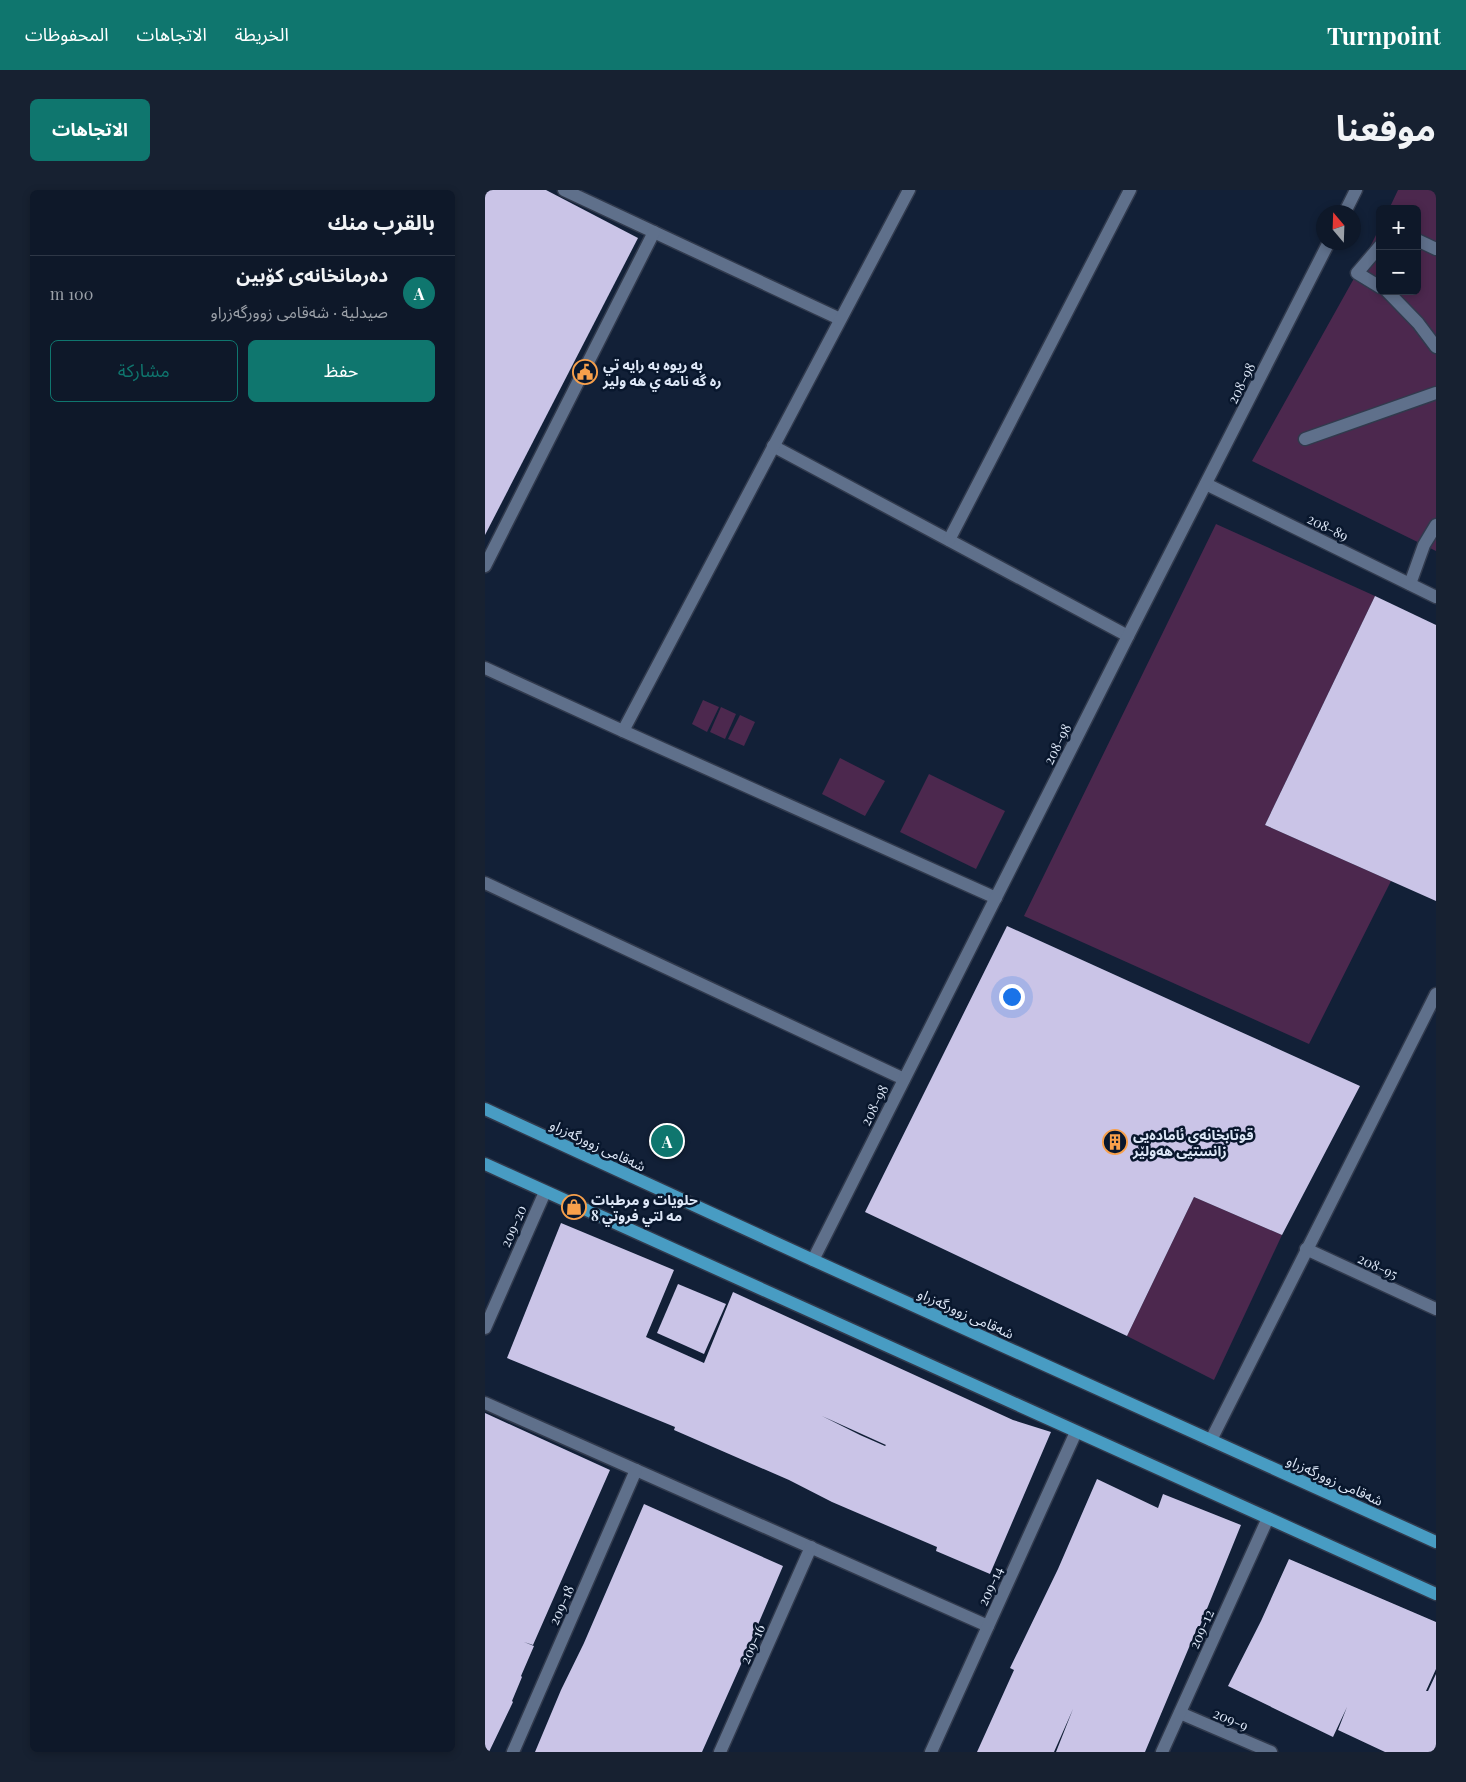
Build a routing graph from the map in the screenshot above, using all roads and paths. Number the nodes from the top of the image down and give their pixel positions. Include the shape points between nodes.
1 (564, 190) edge
2 (909, 190) edge
3 (1130, 190) edge
4 (1356, 190) edge
5 (1348, 205) edge
6 (654, 232) junction
7 (1421, 242) edge
8 (1436, 249) edge
9 (1325, 250) edge
10 (1376, 251) edge
11 (1376, 285) edge
12 (1391, 295) edge
13 (840, 320) junction
14 (1436, 347) edge
15 (1436, 393) edge
16 (1305, 440) dead end
17 (773, 446) junction
18 (1206, 484) junction
19 (1436, 525) edge
20 (949, 540) junction
21 (485, 566) edge
22 (1410, 584) junction
23 (1436, 597) edge
24 (1128, 636) junction
25 (485, 668) edge
26 (623, 731) junction
27 (485, 883) edge
28 (996, 898) junction
29 (1436, 994) edge
30 (904, 1079) junction
31 (485, 1109) edge
32 (485, 1164) edge
33 (545, 1192) junction
34 (1307, 1249) junction
35 (813, 1260) junction
36 (1436, 1309) edge
37 (485, 1328) edge
38 (485, 1403) edge
39 (1076, 1432) junction
40 (1211, 1440) junction
41 (636, 1470) junction
42 (1268, 1518) junction
43 (1436, 1542) edge
44 (811, 1547) junction
45 (1436, 1594) edge
46 (988, 1626) junction
47 (1180, 1713) junction
48 (513, 1752) edge
49 (720, 1752) edge
50 (931, 1752) edge
51 (1162, 1752) edge
52 (1271, 1752) edge

1 - 6 street
2 - 13 street
3 - 20 street
4 - 5 street
6 - 13 street
6 - 21 street
7 - 8 street
9 - 18 street, 208-98
10 - 11 street via 1357,273
12 - 14 street via 1419,323
13 - 17 street
15 - 16 street
17 - 20 street
17 - 26 street
18 - 22 street, 208-89
18 - 24 street, 208-98
19 - 22 street via 1424,546
20 - 24 street
22 - 23 street, 208-89
24 - 28 street, 208-98
25 - 26 street
26 - 28 street
27 - 30 street
28 - 30 street, 208-98
29 - 34 street
30 - 35 street, 208-98
31 - 35 main road, شەقامی زوورگەزراو
32 - 33 main road
33 - 37 street, 209-20
33 - 39 main road
34 - 36 street, 208-95
34 - 40 street
35 - 40 main road, شەقامی زوورگەزراو
38 - 41 street
39 - 42 main road
39 - 46 street, 209-14
40 - 43 main road, شەقامی زوورگەزراو
41 - 44 street
41 - 48 street, 209-18
42 - 45 main road
42 - 47 street, 209-12
44 - 46 street
44 - 49 street, 209-16
46 - 50 street, 209-14
47 - 51 street, 209-12
47 - 52 street, 209-9

